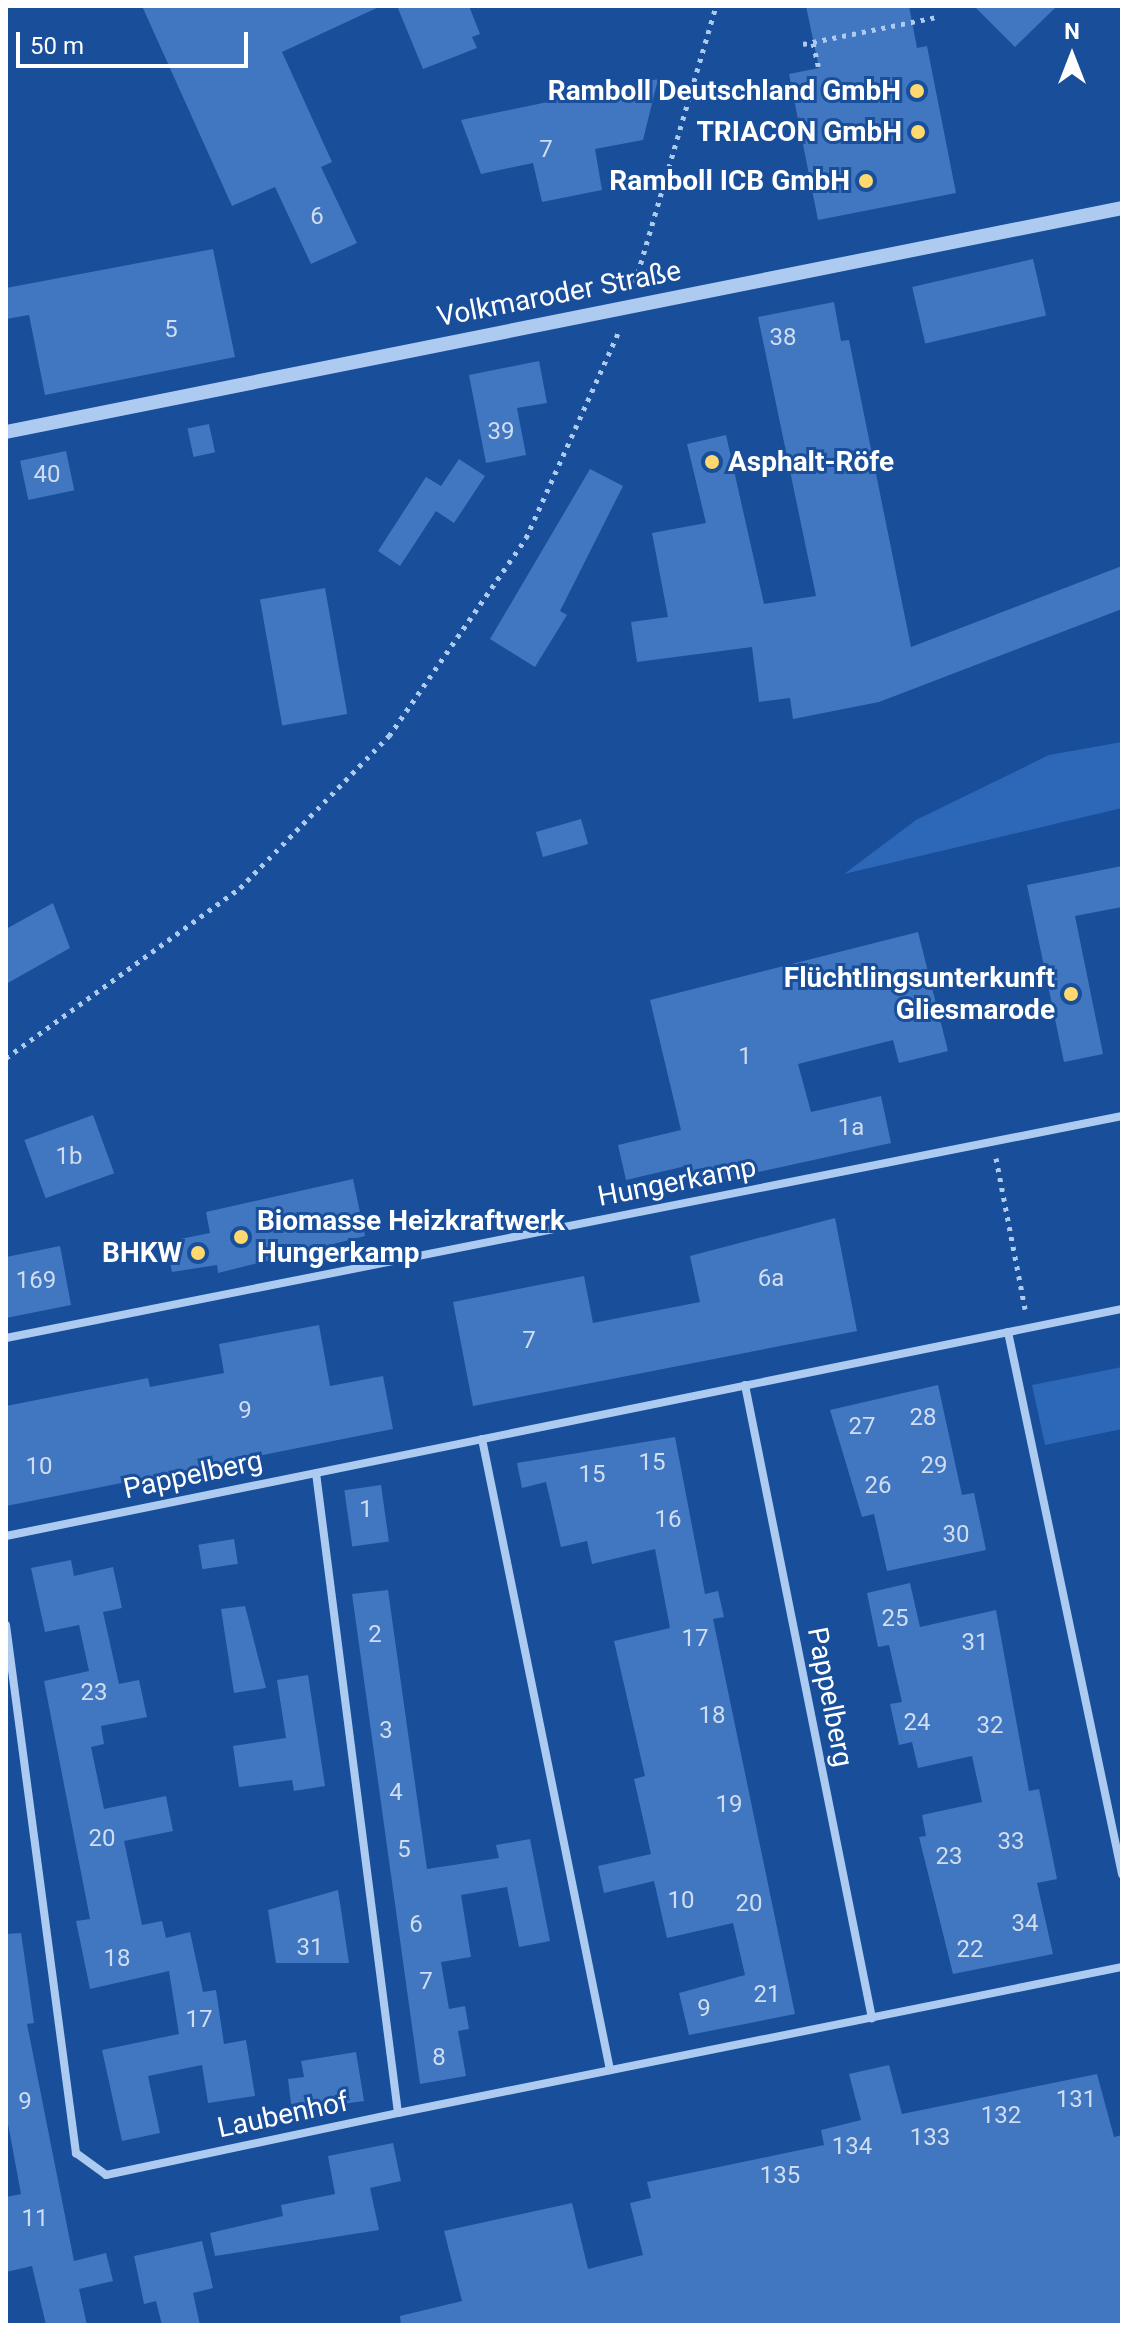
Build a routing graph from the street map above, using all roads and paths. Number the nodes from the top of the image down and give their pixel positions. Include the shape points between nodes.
1 (716, 6) edge
2 (937, 17) dead end
3 (864, 26) dead end
4 (860, 33) junction
5 (813, 43) junction
6 (803, 44) dead end
7 (819, 68) dead end
8 (1122, 208) edge
9 (628, 306) junction
10 (6, 432) edge
11 (6, 1058) edge
12 (1122, 1116) edge
13 (993, 1141) junction
14 (1122, 1309) edge
15 (1028, 1328) junction
16 (1008, 1332) junction
17 (6, 1338) edge
18 (745, 1385) junction
19 (482, 1439) junction
20 (316, 1473) junction
21 (6, 1536) edge
22 (6, 1625) edge
23 (1122, 1874) edge
24 (1122, 1967) edge
25 (872, 2018) junction
26 (610, 2070) junction
27 (398, 2113) junction

1 - 9 path
2 - 4 path
3 - 4 path
4 - 5 path
5 - 6 path
5 - 7 path
8 - 9 street, Volkmaroder Straße
9 - 10 street, Volkmaroder Straße
9 - 11 path via 526,538 389,736 240,888
12 - 13 street, Hungerkamp
13 - 15 path
13 - 17 street, Hungerkamp
14 - 15 street, Pappelberg
15 - 16 street, Pappelberg
16 - 18 street, Pappelberg
16 - 23 street
18 - 19 street, Pappelberg
18 - 25 street, Pappelberg
19 - 20 street, Pappelberg
19 - 26 street
20 - 21 street, Pappelberg
20 - 27 street
22 - 27 street, Laubenhof via 83,2161 106,2175
24 - 25 street
25 - 26 street
26 - 27 street

